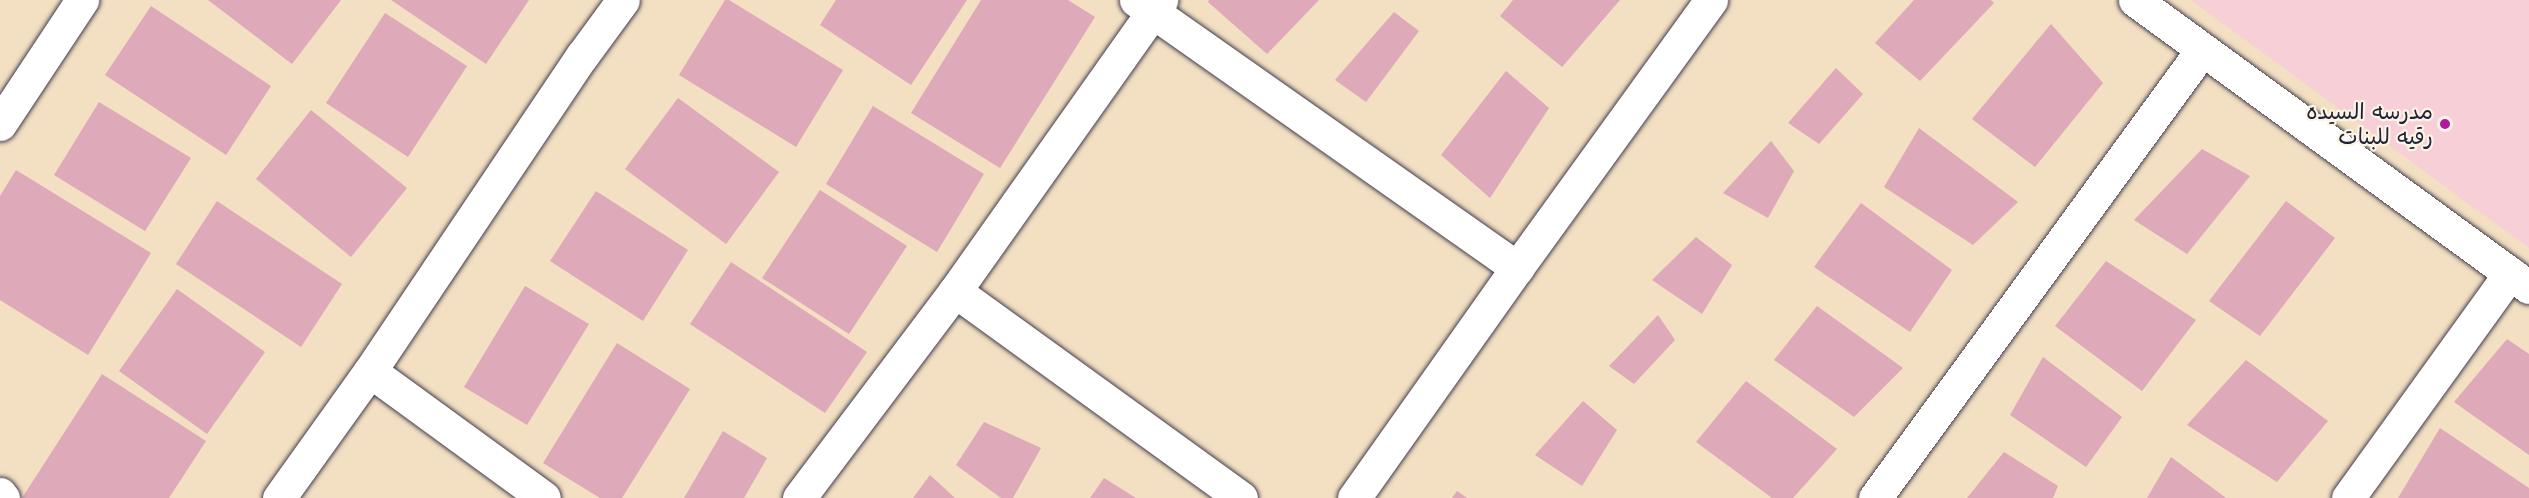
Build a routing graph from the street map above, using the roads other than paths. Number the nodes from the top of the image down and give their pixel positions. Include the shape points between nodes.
1 (82, 0) edge
2 (623, 0) edge
3 (1711, 0) edge
4 (2135, 0) edge
5 (1150, 4) edge
6 (2202, 50) junction
7 (0, 124) edge
8 (1516, 268) junction
9 (2519, 280) edge
10 (955, 291) junction
11 (370, 371) junction
12 (0, 494) edge
13 (540, 497) edge
14 (3, 498) edge
15 (279, 498) edge
16 (799, 498) edge
17 (1241, 498) edge
18 (1354, 498) edge
19 (1875, 498) edge
20 (2348, 498) edge

1 - 7 street
2 - 11 street
3 - 8 street
4 - 6 street
5 - 8 street
5 - 10 street
6 - 9 street
6 - 19 street
8 - 18 street
9 - 20 street
10 - 16 street
10 - 17 street
11 - 13 street
11 - 15 street
12 - 14 street

